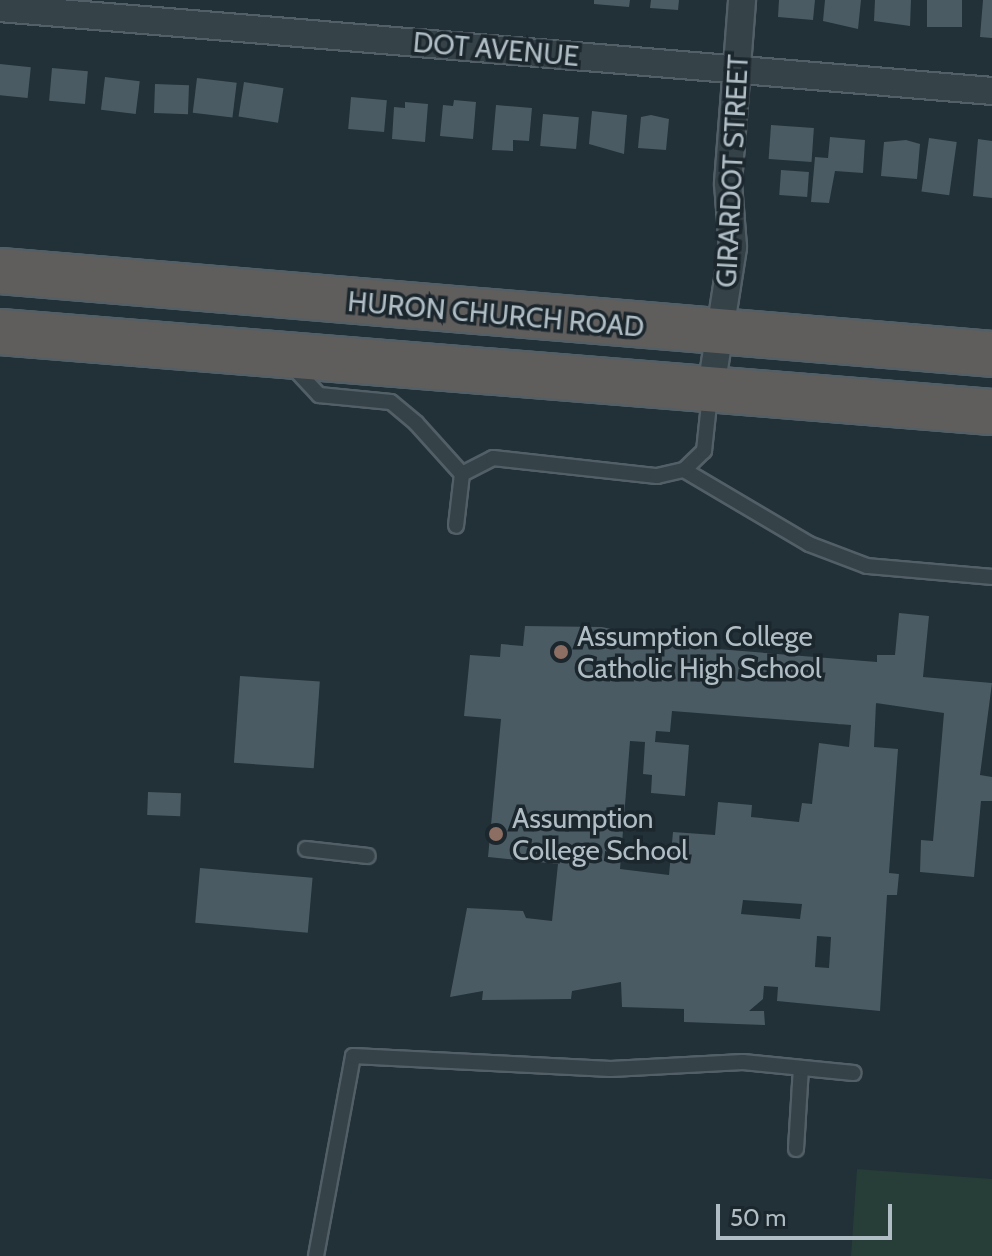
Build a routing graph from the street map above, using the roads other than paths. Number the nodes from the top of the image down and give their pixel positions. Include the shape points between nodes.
1 (742, 0) edge
2 (0, 8) edge
3 (737, 69) junction
4 (992, 91) edge
5 (0, 271) edge
6 (0, 332) edge
7 (720, 333) junction
8 (281, 354) junction
9 (992, 354) edge
10 (711, 388) junction
11 (992, 412) edge
12 (684, 470) junction
13 (462, 474) junction
14 (456, 526) dead end
15 (992, 577) edge
16 (306, 849) dead end
17 (368, 856) dead end
18 (801, 1068) junction
19 (853, 1073) dead end
20 (796, 1149) dead end
21 (316, 1256) edge

1 - 3 street, GIRARDOT STREET
2 - 3 street, DOT AVENUE
3 - 4 street, DOT AVENUE
3 - 7 street, GIRARDOT STREET via 728,183 733,247
5 - 7 highway, HURON CHURCH ROAD
6 - 8 highway, HURON CHURCH ROAD
7 - 9 highway, HURON CHURCH ROAD
7 - 10 street, GIRARDOT STREET
8 - 10 highway, HURON CHURCH ROAD
8 - 13 lane via 319,395 391,402
10 - 11 highway, HURON CHURCH ROAD
10 - 12 lane via 704,451
12 - 13 lane via 657,476 493,458
12 - 15 lane via 809,544 867,566
13 - 14 lane
16 - 17 lane
18 - 19 lane
18 - 20 lane
18 - 21 lane via 743,1062 611,1069 353,1056

